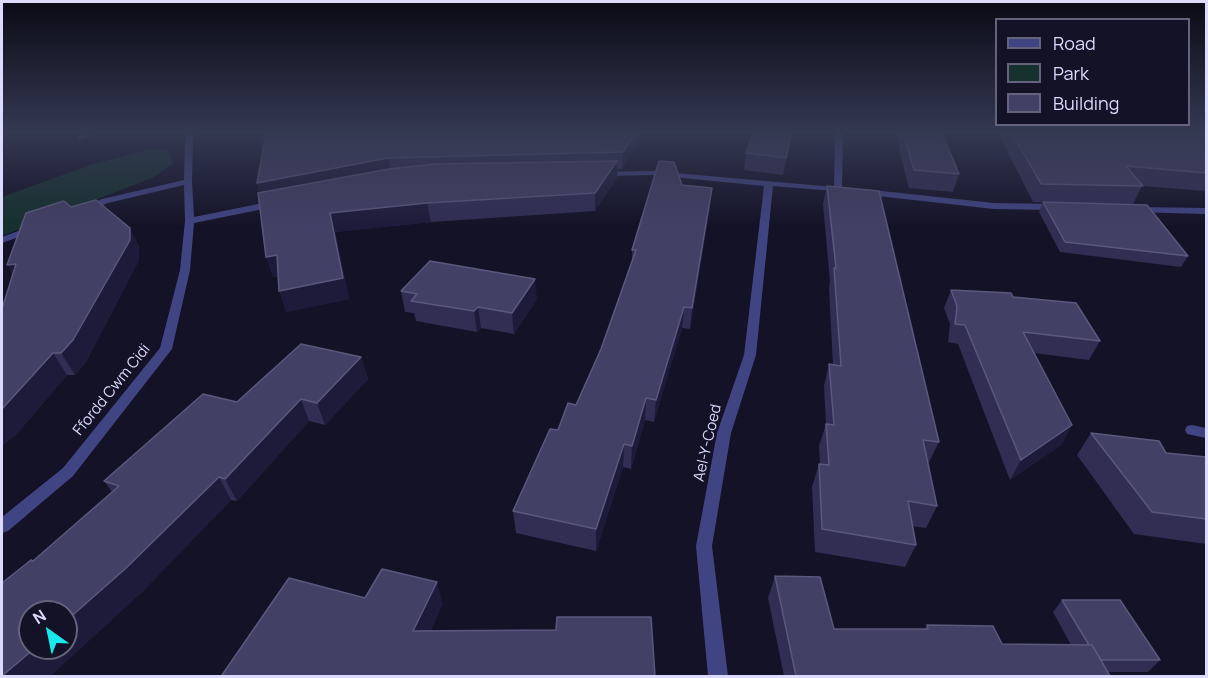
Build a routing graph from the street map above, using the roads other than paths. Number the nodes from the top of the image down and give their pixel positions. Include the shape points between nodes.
1 (188, 165) edge
2 (838, 165) edge
3 (588, 174) edge
4 (188, 182) junction
5 (769, 183) junction
6 (838, 190) junction
7 (280, 203) edge
8 (1065, 208) edge
9 (1124, 209) edge
10 (1206, 212) edge
11 (74, 213) edge
12 (190, 220) junction
13 (43, 225) edge
14 (2, 240) edge
15 (2, 526) edge
16 (718, 676) edge

1 - 4 street, Ffordd Cwm Cidi
2 - 6 street
3 - 5 street via 652,173
4 - 11 street via 105,201
4 - 12 street, Ffordd Cwm Cidi
5 - 6 street
5 - 16 street, Ael-Y-Coed via 750,354 724,433 704,546
6 - 8 street via 994,206
7 - 12 street
9 - 10 street
12 - 15 street, Ffordd Cwm Cidi via 185,270 166,349 68,471
13 - 14 street

